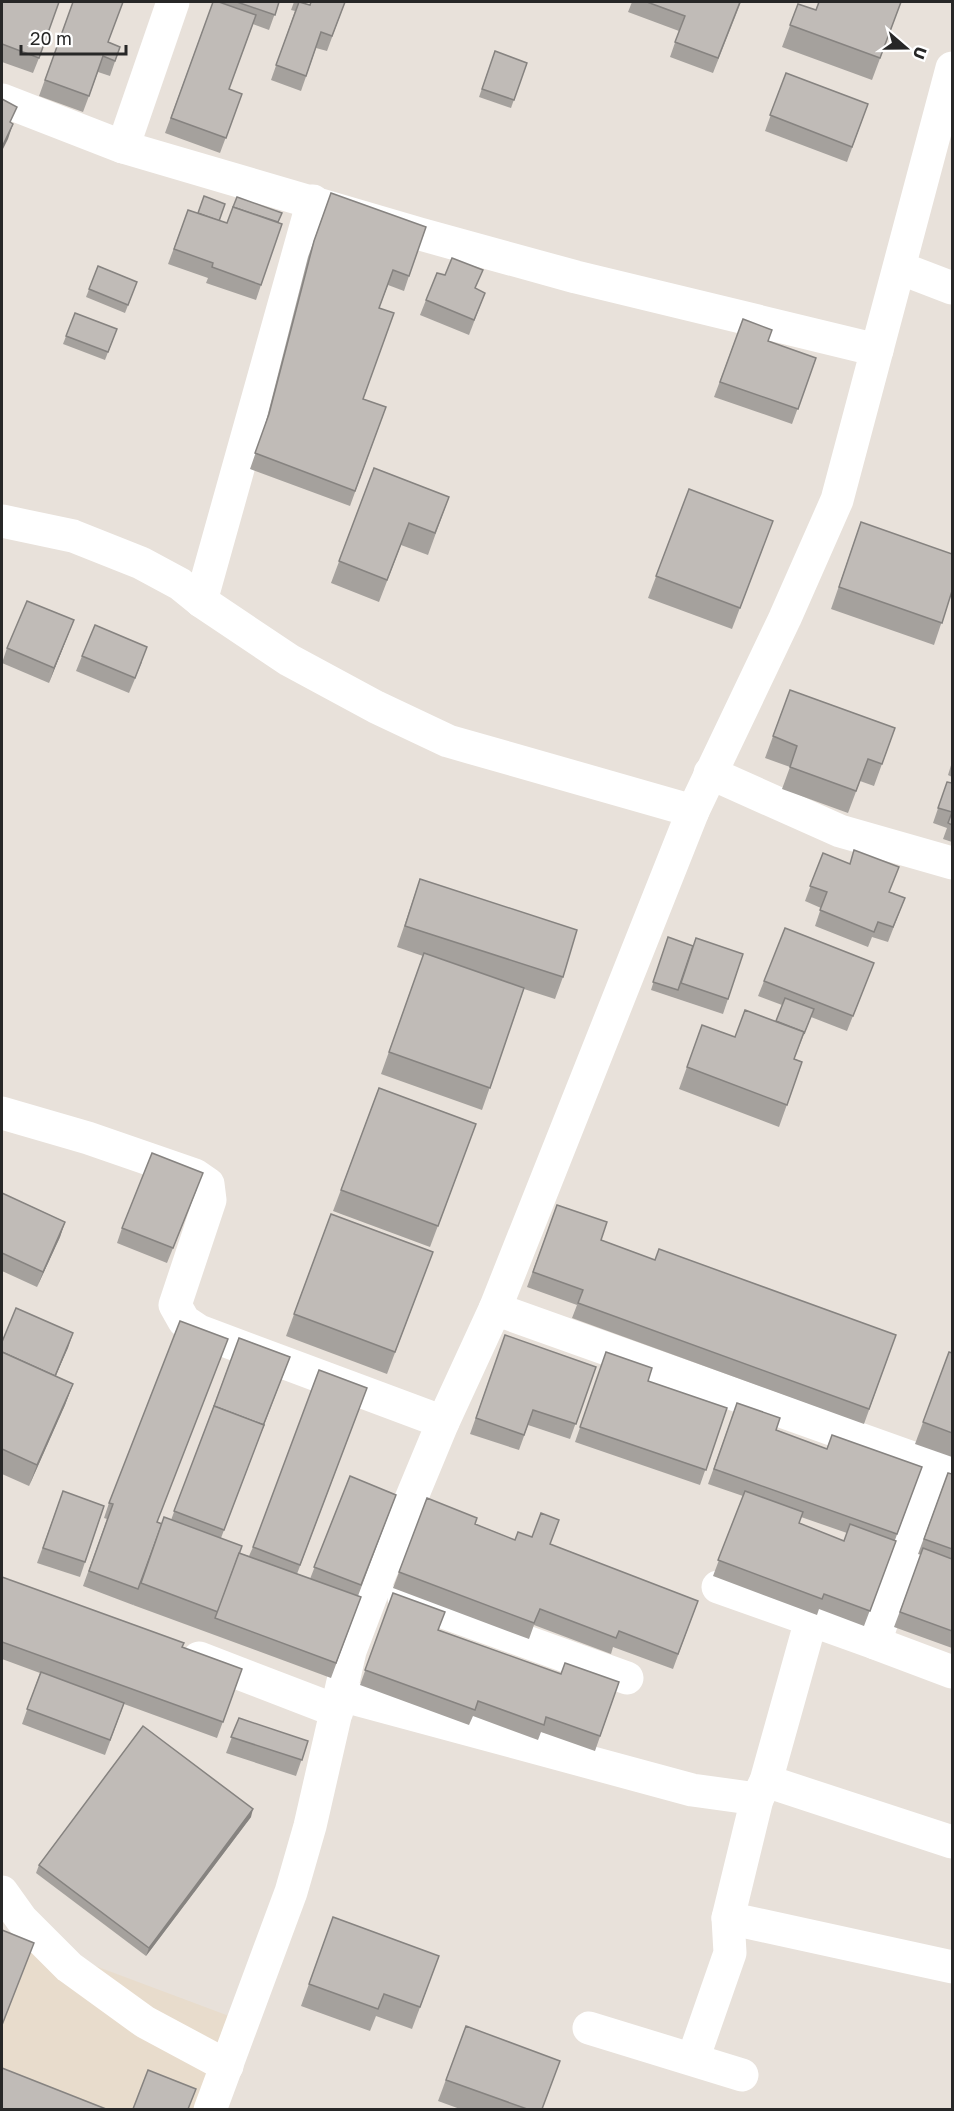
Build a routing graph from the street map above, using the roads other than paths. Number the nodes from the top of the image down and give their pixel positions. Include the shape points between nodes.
1 (173, 2) edge
2 (952, 68) edge
3 (2, 100) edge
4 (123, 147) junction
5 (313, 201) junction
6 (900, 268) junction
7 (952, 288) edge
8 (877, 350) junction
9 (2, 521) edge
10 (201, 601) junction
11 (710, 773) junction
12 (693, 811) junction
13 (952, 863) edge
14 (2, 1113) edge
15 (495, 1309) junction
16 (443, 1422) junction
17 (942, 1469) edge
18 (718, 1587) dead end
19 (374, 1588) junction
20 (811, 1620) junction
21 (875, 1643) junction
22 (174, 1649) edge
23 (952, 1672) edge
24 (627, 1678) dead end
25 (339, 1703) junction
26 (762, 1790) junction
27 (952, 1842) edge
28 (2, 1892) edge
29 (728, 1918) junction
30 (952, 1967) edge
31 (589, 2028) dead end
32 (693, 2059) junction
33 (227, 2066) junction
34 (742, 2075) dead end
35 (210, 2109) edge

1 - 4 street
2 - 6 street
3 - 4 street
4 - 5 street
5 - 8 street via 576,277
5 - 10 street
6 - 7 street
6 - 8 street
8 - 11 street via 837,500
9 - 10 street via 73,536 141,563 180,584
10 - 12 street via 290,660 448,741
11 - 12 street
11 - 13 street via 840,831
12 - 15 street
14 - 16 street via 98,1141 195,1175 208,1185 210,1200 175,1305 184,1321
15 - 16 street
15 - 17 street
16 - 19 street
17 - 21 street
18 - 20 street
19 - 24 street
19 - 25 street via 351,1651
20 - 21 street
20 - 26 street
21 - 23 street
22 - 25 street
25 - 26 street via 692,1790
25 - 33 street via 291,1892
26 - 27 street
26 - 29 street
28 - 33 street via 21,1920 69,1967 145,2022
29 - 30 street
29 - 32 street via 730,1953
31 - 32 street
32 - 34 street
33 - 35 street

